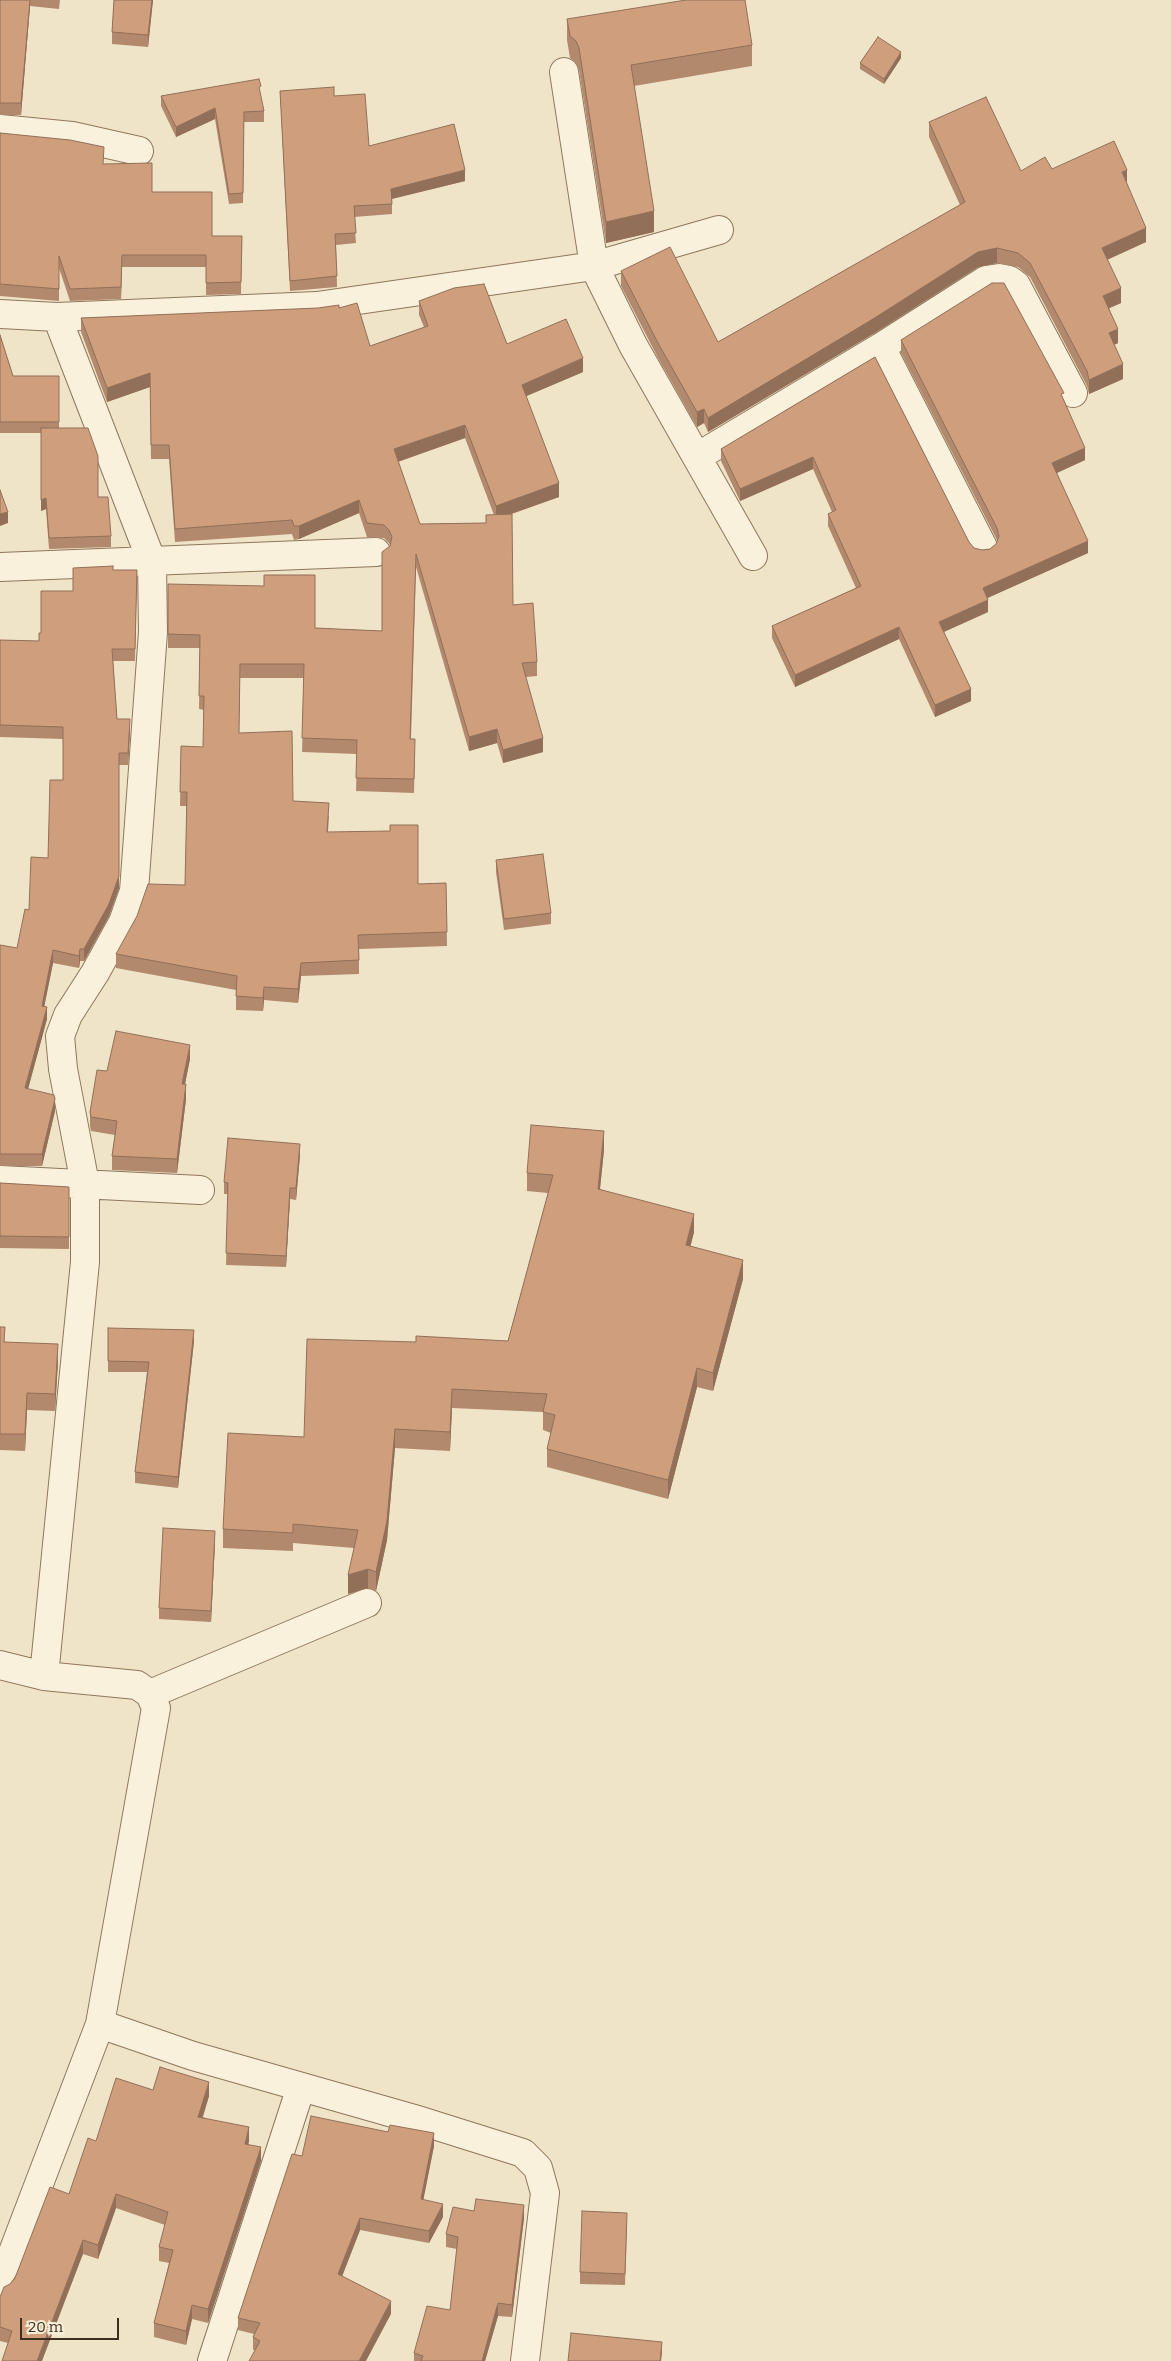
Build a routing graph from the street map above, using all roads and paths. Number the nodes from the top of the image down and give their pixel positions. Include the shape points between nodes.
1 (564, 72) dead end
2 (0, 129) edge
3 (139, 151) dead end
4 (719, 230) dead end
5 (594, 266) junction
6 (0, 314) edge
7 (57, 317) junction
8 (881, 347) junction
9 (1073, 393) dead end
10 (697, 457) junction
11 (983, 547) dead end
12 (376, 552) dead end
13 (753, 556) dead end
14 (152, 562) junction
15 (0, 567) edge
16 (0, 1180) edge
17 (85, 1184) junction
18 (200, 1190) dead end
19 (367, 1604) dead end
20 (0, 1664) edge
21 (44, 1676) junction
22 (150, 1694) junction
23 (100, 2024) junction
24 (301, 2086) junction
25 (0, 2286) edge
26 (212, 2361) edge
27 (526, 2361) edge

1 - 5 street
2 - 3 street via 72,136
4 - 5 street
5 - 7 street via 316,306
5 - 10 street via 633,345
6 - 7 street
7 - 14 street
8 - 9 street via 986,280 1009,280 1016,285
8 - 10 street
8 - 11 street
10 - 13 street
12 - 14 street
14 - 15 street
14 - 17 street via 153,632 134,891 123,922 68,1014 60,1036 63,1069
16 - 17 street
17 - 18 street
17 - 21 street via 85,1262 80,1324
19 - 22 street
20 - 21 street
21 - 22 street via 137,1685
22 - 23 street via 156,1708 153,1728
23 - 24 street via 193,2056
23 - 25 street
24 - 26 street
24 - 27 street via 523,2153 538,2168 545,2193

